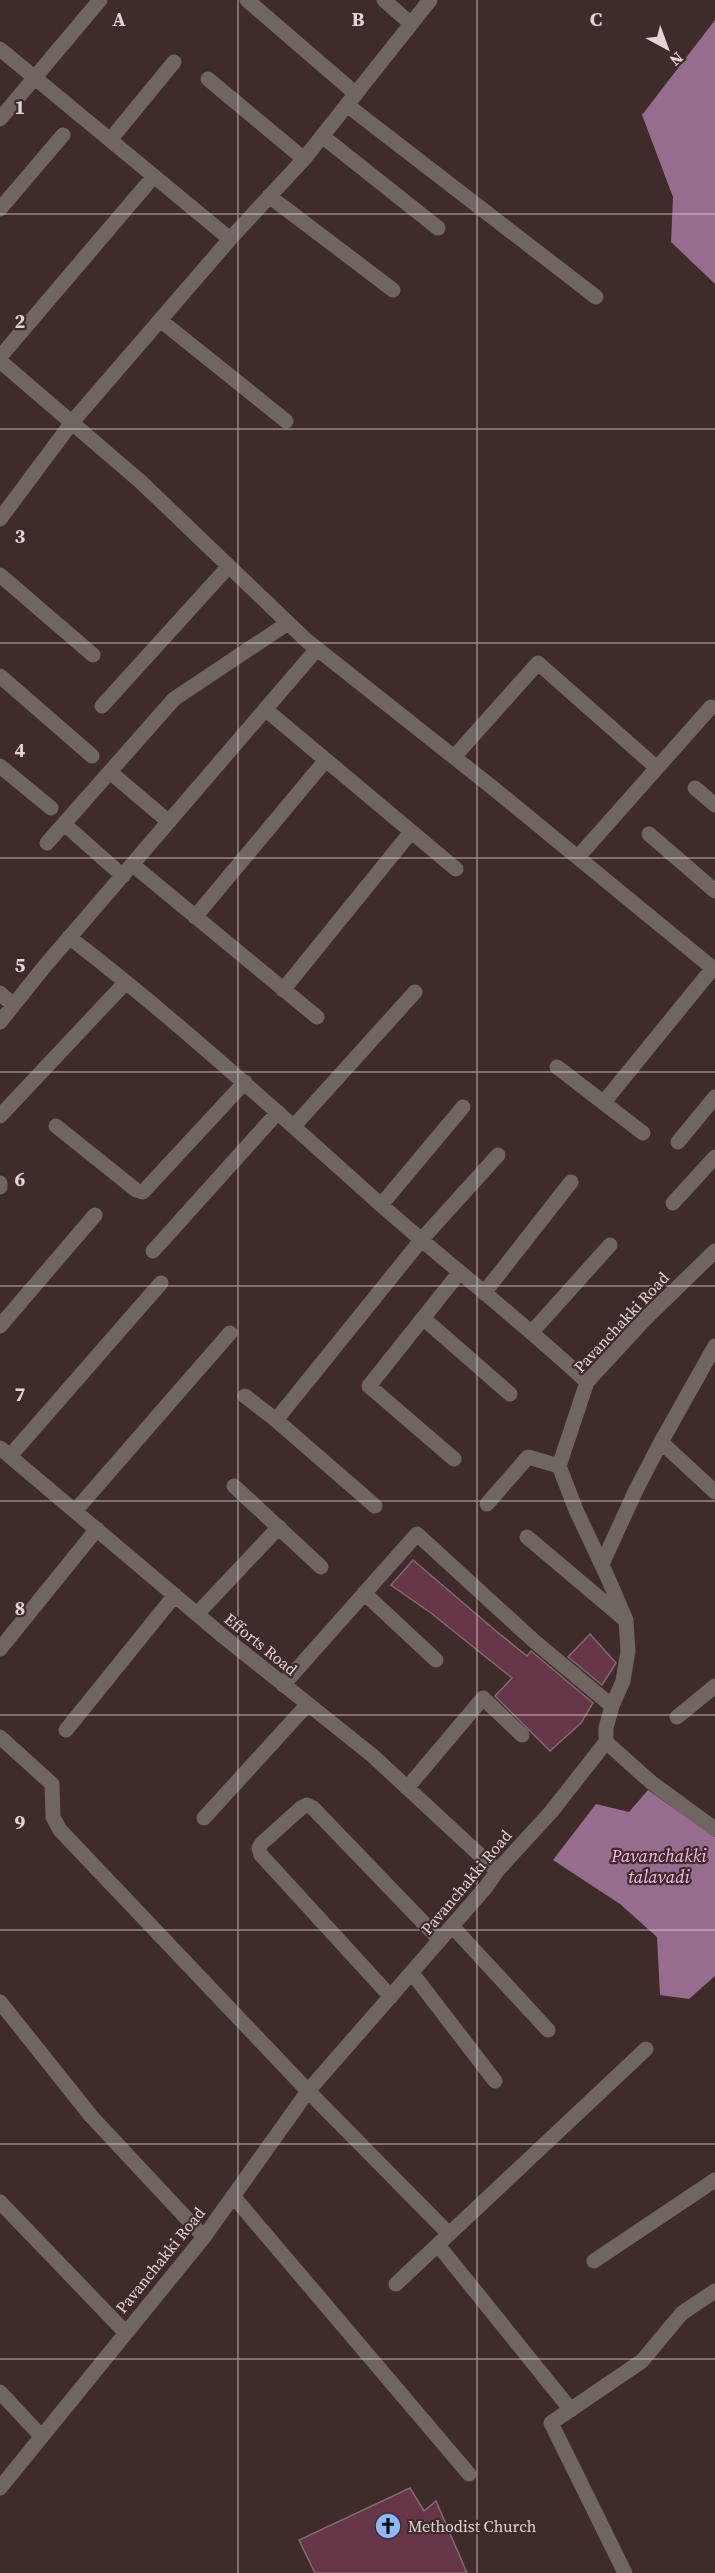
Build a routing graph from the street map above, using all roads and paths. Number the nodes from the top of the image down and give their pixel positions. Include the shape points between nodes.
1 (100, 0) edge
2 (247, 0) edge
3 (384, 0) edge
4 (430, 0) edge
5 (411, 24) junction
6 (0, 49) edge
7 (174, 62) dead end
8 (35, 77) junction
9 (208, 79) dead end
10 (352, 99) junction
11 (0, 119) edge
12 (63, 135) dead end
13 (322, 136) junction
14 (110, 140) junction
15 (304, 159) junction
16 (154, 176) junction
17 (270, 196) junction
18 (0, 209) edge
19 (438, 228) dead end
20 (230, 239) junction
21 (393, 290) dead end
22 (596, 297) dead end
23 (160, 321) junction
24 (0, 359) edge
25 (73, 422) junction
26 (286, 422) dead end
27 (0, 519) edge
28 (229, 566) junction
29 (0, 575) edge
30 (288, 623) junction
31 (317, 649) junction
32 (93, 655) dead end
33 (0, 676) edge
34 (102, 706) dead end
35 (711, 707) dead end
36 (264, 709) junction
37 (92, 756) dead end
38 (454, 757) junction
39 (324, 761) junction
40 (0, 766) edge
41 (657, 768) junction
42 (116, 777) dead end
43 (695, 788) dead end
44 (715, 805) edge
45 (51, 808) dead end
46 (169, 822) junction
47 (71, 830) dead end
48 (411, 832) junction
49 (649, 834) dead end
50 (47, 843) dead end
51 (578, 858) junction
52 (456, 869) dead end
53 (128, 870) junction
54 (715, 891) edge
55 (195, 917) junction
56 (69, 937) junction
57 (714, 969) edge
58 (126, 982) junction
59 (283, 990) junction
60 (415, 992) dead end
61 (0, 993) edge
62 (13, 1005) junction
63 (317, 1017) dead end
64 (0, 1022) edge
65 (557, 1067) dead end
66 (245, 1082) junction
67 (715, 1097) edge
68 (604, 1102) junction
69 (463, 1107) dead end
70 (278, 1112) junction
71 (0, 1116) edge
72 (56, 1126) dead end
73 (294, 1126) junction
74 (643, 1133) dead end
75 (678, 1142) dead end
76 (498, 1155) dead end
77 (715, 1157) edge
78 (571, 1182) dead end
79 (0, 1183) edge
80 (0, 1187) edge
81 (673, 1203) dead end
82 (381, 1205) junction
83 (95, 1215) dead end
84 (422, 1239) junction
85 (610, 1245) dead end
86 (153, 1251) dead end
87 (715, 1251) edge
88 (459, 1273) junction
89 (161, 1283) dead end
90 (484, 1293) junction
91 (423, 1318) junction
92 (0, 1326) edge
93 (532, 1332) junction
94 (230, 1333) dead end
95 (715, 1346) edge
96 (586, 1382) junction
97 (510, 1394) dead end
98 (245, 1396) dead end
99 (276, 1420) junction
100 (662, 1442) junction
101 (5, 1452) edge
102 (454, 1459) dead end
103 (559, 1466) junction
104 (234, 1486) dead end
105 (715, 1492) edge
106 (487, 1504) dead end
107 (375, 1506) dead end
108 (75, 1511) junction
109 (279, 1527) junction
110 (97, 1529) junction
111 (527, 1537) dead end
112 (602, 1564) junction
113 (321, 1567) dead end
114 (364, 1593) junction
115 (175, 1595) junction
116 (197, 1614) junction
117 (626, 1620) junction
118 (0, 1649) edge
119 (436, 1660) dead end
120 (283, 1685) junction
121 (715, 1686) edge
122 (308, 1704) junction
123 (612, 1706) junction
124 (677, 1717) dead end
125 (66, 1730) dead end
126 (522, 1735) dead end
127 (0, 1737) edge
128 (606, 1742) junction
129 (407, 1788) junction
130 (204, 1818) dead end
131 (712, 1822) edge
132 (497, 1871) junction
133 (452, 1926) junction
134 (440, 1940) junction
135 (412, 1973) junction
136 (391, 1997) junction
137 (0, 2002) edge
138 (548, 2030) dead end
139 (646, 2049) dead end
140 (495, 2081) dead end
141 (308, 2091) junction
142 (715, 2180) edge
143 (233, 2196) junction
144 (0, 2202) edge
145 (204, 2237) junction
146 (444, 2240) junction
147 (594, 2261) dead end
148 (396, 2284) dead end
149 (715, 2291) edge
150 (125, 2332) junction
151 (0, 2392) edge
152 (572, 2410) junction
153 (41, 2436) junction
154 (469, 2474) dead end
155 (0, 2488) edge
156 (625, 2573) edge

1 - 8 street
2 - 10 street
3 - 5 street
4 - 5 street
5 - 10 street
6 - 8 street
7 - 14 street
8 - 11 street
8 - 14 street
9 - 15 street
10 - 13 street
10 - 22 street
12 - 18 street
13 - 15 street
13 - 19 street
14 - 16 street
15 - 17 street
16 - 20 street
16 - 24 street
17 - 20 street
17 - 21 street
20 - 23 street
23 - 25 street
23 - 26 street
24 - 25 street
25 - 27 street
25 - 28 street
28 - 30 street
28 - 34 street
29 - 32 street
30 - 31 street
30 - 50 street via 174,699
31 - 36 street
31 - 38 street
33 - 37 street
35 - 41 street
36 - 39 street
36 - 46 street
38 - 41 street via 538,663
38 - 51 street
39 - 48 street
39 - 55 street
40 - 45 street
41 - 51 street
42 - 46 street
43 - 44 street
46 - 53 street
47 - 53 street
48 - 52 street
48 - 59 street
49 - 54 street
51 - 57 street
53 - 55 street
53 - 56 street
55 - 59 street
56 - 58 street
56 - 62 street
57 - 68 street
58 - 66 street
58 - 71 street
59 - 63 street
60 - 73 street
61 - 62 street
62 - 64 street
65 - 68 street
66 - 70 street
66 - 72 street via 143,1192
67 - 75 street
68 - 74 street
69 - 82 street
70 - 73 street
70 - 86 street
73 - 82 street
76 - 84 street
77 - 81 street
78 - 90 street
79 - 80 street
82 - 84 street
83 - 92 street
84 - 88 street
84 - 99 street
85 - 93 street
87 - 96 street, Pavanchakki Road
88 - 90 street
88 - 91 street
89 - 101 street
90 - 93 street
91 - 97 street
91 - 102 street via 369,1386
93 - 96 street
94 - 108 street
95 - 100 street
96 - 103 street, Pavanchakki Road
98 - 99 street
99 - 107 street
100 - 105 street
100 - 112 street
101 - 108 street, Efforts Road
103 - 106 street via 528,1457
103 - 112 street
104 - 109 street
108 - 110 street, Efforts Road
109 - 113 street
109 - 116 street
110 - 115 street, Efforts Road
110 - 118 street
111 - 117 street
112 - 117 street
114 - 119 street
114 - 120 street
114 - 123 street via 417,1534
115 - 116 street, Efforts Road
115 - 125 street
116 - 120 street, Efforts Road
117 - 123 street via 628,1652 623,1681
120 - 122 street, Efforts Road
121 - 124 street
122 - 129 street, Efforts Road
122 - 130 street
123 - 128 street
126 - 129 street via 483,1698
127 - 141 street via 52,1784 55,1824
128 - 131 street via 652,1783
128 - 132 street, Pavanchakki Road via 551,1812
129 - 132 street, Efforts Road
132 - 133 street, Pavanchakki Road
133 - 134 street, Pavanchakki Road
133 - 138 street
134 - 135 street, Pavanchakki Road
134 - 136 street via 313,1808 307,1805 262,1843 261,1855
135 - 136 street, Pavanchakki Road
135 - 140 street
136 - 141 street, Pavanchakki Road
137 - 145 street via 91,2116
139 - 146 street
141 - 143 street, Pavanchakki Road
141 - 146 street
142 - 147 street
143 - 145 street, Pavanchakki Road
143 - 154 street
144 - 150 street
145 - 150 street, Pavanchakki Road
146 - 148 street
146 - 152 street
149 - 152 street via 682,2313 642,2361
150 - 153 street, Pavanchakki Road
151 - 153 street
152 - 156 street via 552,2423
153 - 155 street, Pavanchakki Road

